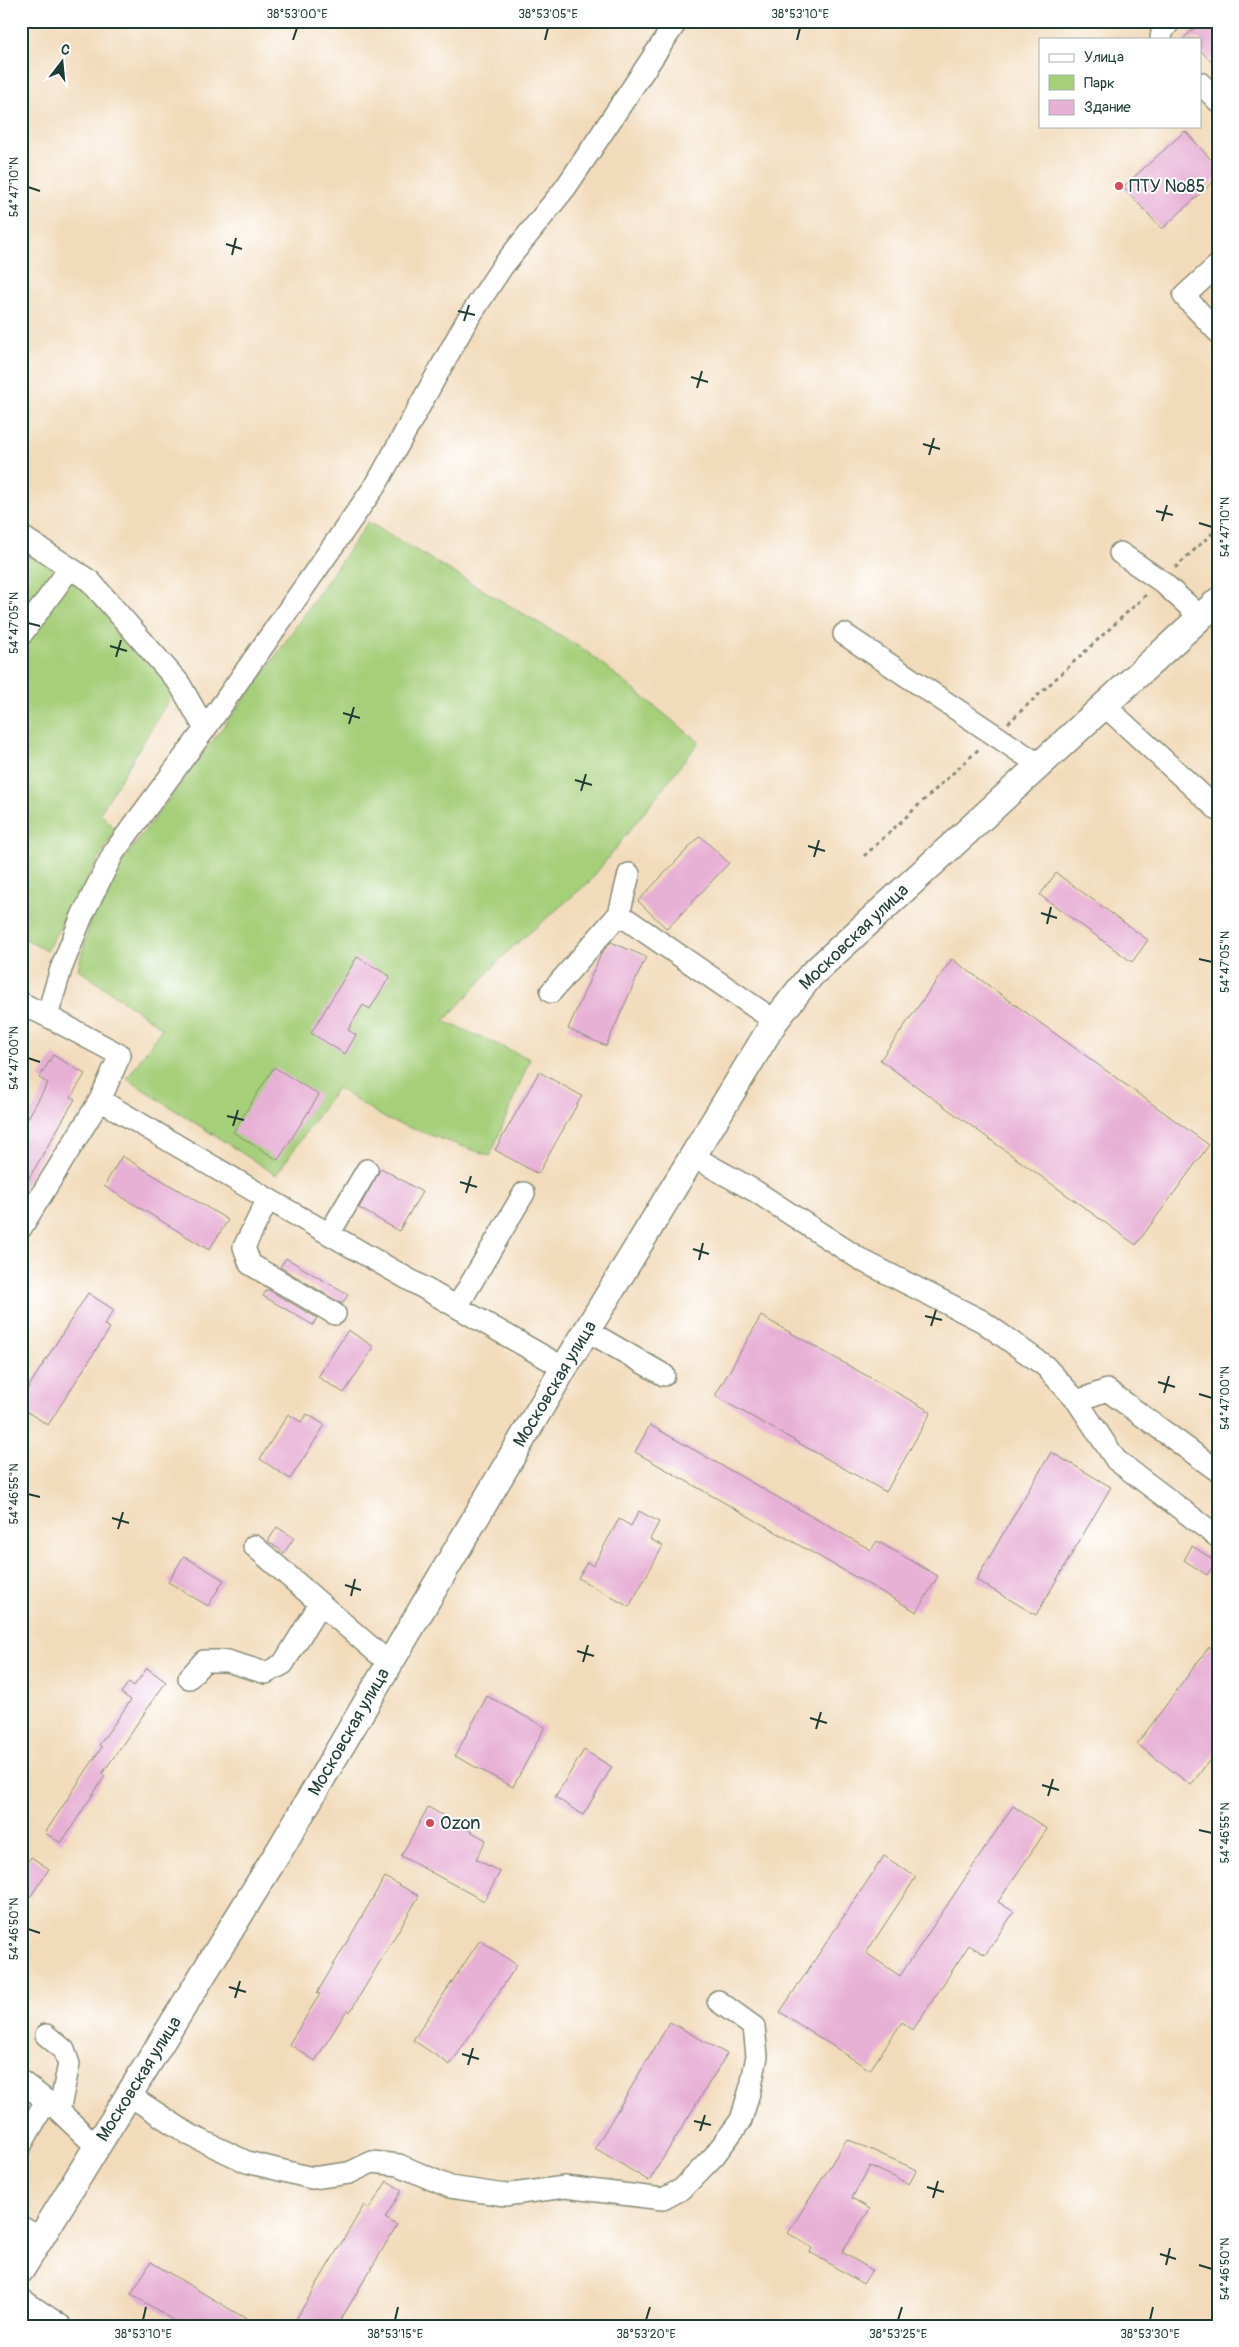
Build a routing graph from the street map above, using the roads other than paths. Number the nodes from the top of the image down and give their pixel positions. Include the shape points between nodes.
1 (677, 21) edge
2 (1170, 21) edge
3 (1161, 38) edge
4 (1202, 85) edge
5 (1218, 102) edge
6 (1218, 266) edge
7 (1218, 332) edge
8 (21, 536) edge
9 (1120, 554) dead end
10 (70, 568) junction
11 (1209, 609) edge
12 (844, 634) dead end
13 (21, 635) edge
14 (1105, 706) junction
15 (205, 729) junction
16 (1041, 766) junction
17 (1218, 810) edge
18 (629, 874) dead end
19 (619, 914) junction
20 (551, 992) dead end
21 (21, 1003) edge
22 (47, 1016) junction
23 (775, 1021) junction
24 (100, 1100) junction
25 (692, 1156) junction
26 (367, 1170) dead end
27 (524, 1193) dead end
28 (268, 1199) junction
29 (21, 1228) edge
30 (329, 1234) junction
31 (457, 1307) junction
32 (335, 1314) dead end
33 (586, 1330) junction
34 (564, 1368) junction
35 (664, 1375) dead end
36 (1077, 1401) junction
37 (1218, 1471) edge
38 (1218, 1537) edge
39 (254, 1546) dead end
40 (320, 1604) junction
41 (389, 1664) junction
42 (189, 1678) dead end
43 (718, 2001) dead end
44 (46, 2034) dead end
45 (21, 2082) edge
46 (129, 2094) junction
47 (52, 2106) junction
48 (21, 2145) edge
49 (97, 2147) junction
50 (31, 2232) edge
51 (21, 2270) edge
52 (21, 2299) edge
53 (61, 2326) edge

1 - 15 street via 566,187 502,267 466,322 377,483
2 - 3 street
4 - 5 street
6 - 7 street via 1184,296
8 - 10 street
9 - 11 street
10 - 13 street
10 - 15 street via 90,581 179,682
11 - 14 main road, Московская улица
12 - 16 street
14 - 16 main road, Московская улица
14 - 17 street
15 - 22 street via 114,852 82,916
16 - 23 main road, Московская улица via 811,975
18 - 19 street
19 - 20 street
19 - 23 street
21 - 22 street
22 - 24 street via 120,1055
23 - 25 main road, Московская улица
24 - 28 street
24 - 29 street
25 - 33 main road, Московская улица
25 - 36 street via 755,1191 863,1261 982,1320 1046,1366
26 - 30 street
27 - 31 street
28 - 30 street
28 - 32 street via 244,1247 250,1264
30 - 31 street
31 - 34 street
33 - 34 main road, Московская улица
33 - 35 street
34 - 41 main road, Московская улица
36 - 37 street via 1107,1390
36 - 38 street via 1116,1460
39 - 40 street
40 - 41 street
40 - 42 street via 283,1664 266,1672 227,1662 204,1661
41 - 46 main road, Московская улица via 282,1846
43 - 46 street via 754,2027 758,2056 751,2086 740,2120 714,2156 682,2189 663,2199 565,2187 504,2195 450,2187 399,2165 372,2162 349,2173 312,2178 247,2162 190,2134
44 - 47 street via 64,2050 69,2064
45 - 47 street
46 - 49 main road, Московская улица
47 - 48 street
47 - 49 street
49 - 50 main road, Московская улица
50 - 51 main road, Московская улица
52 - 53 street

